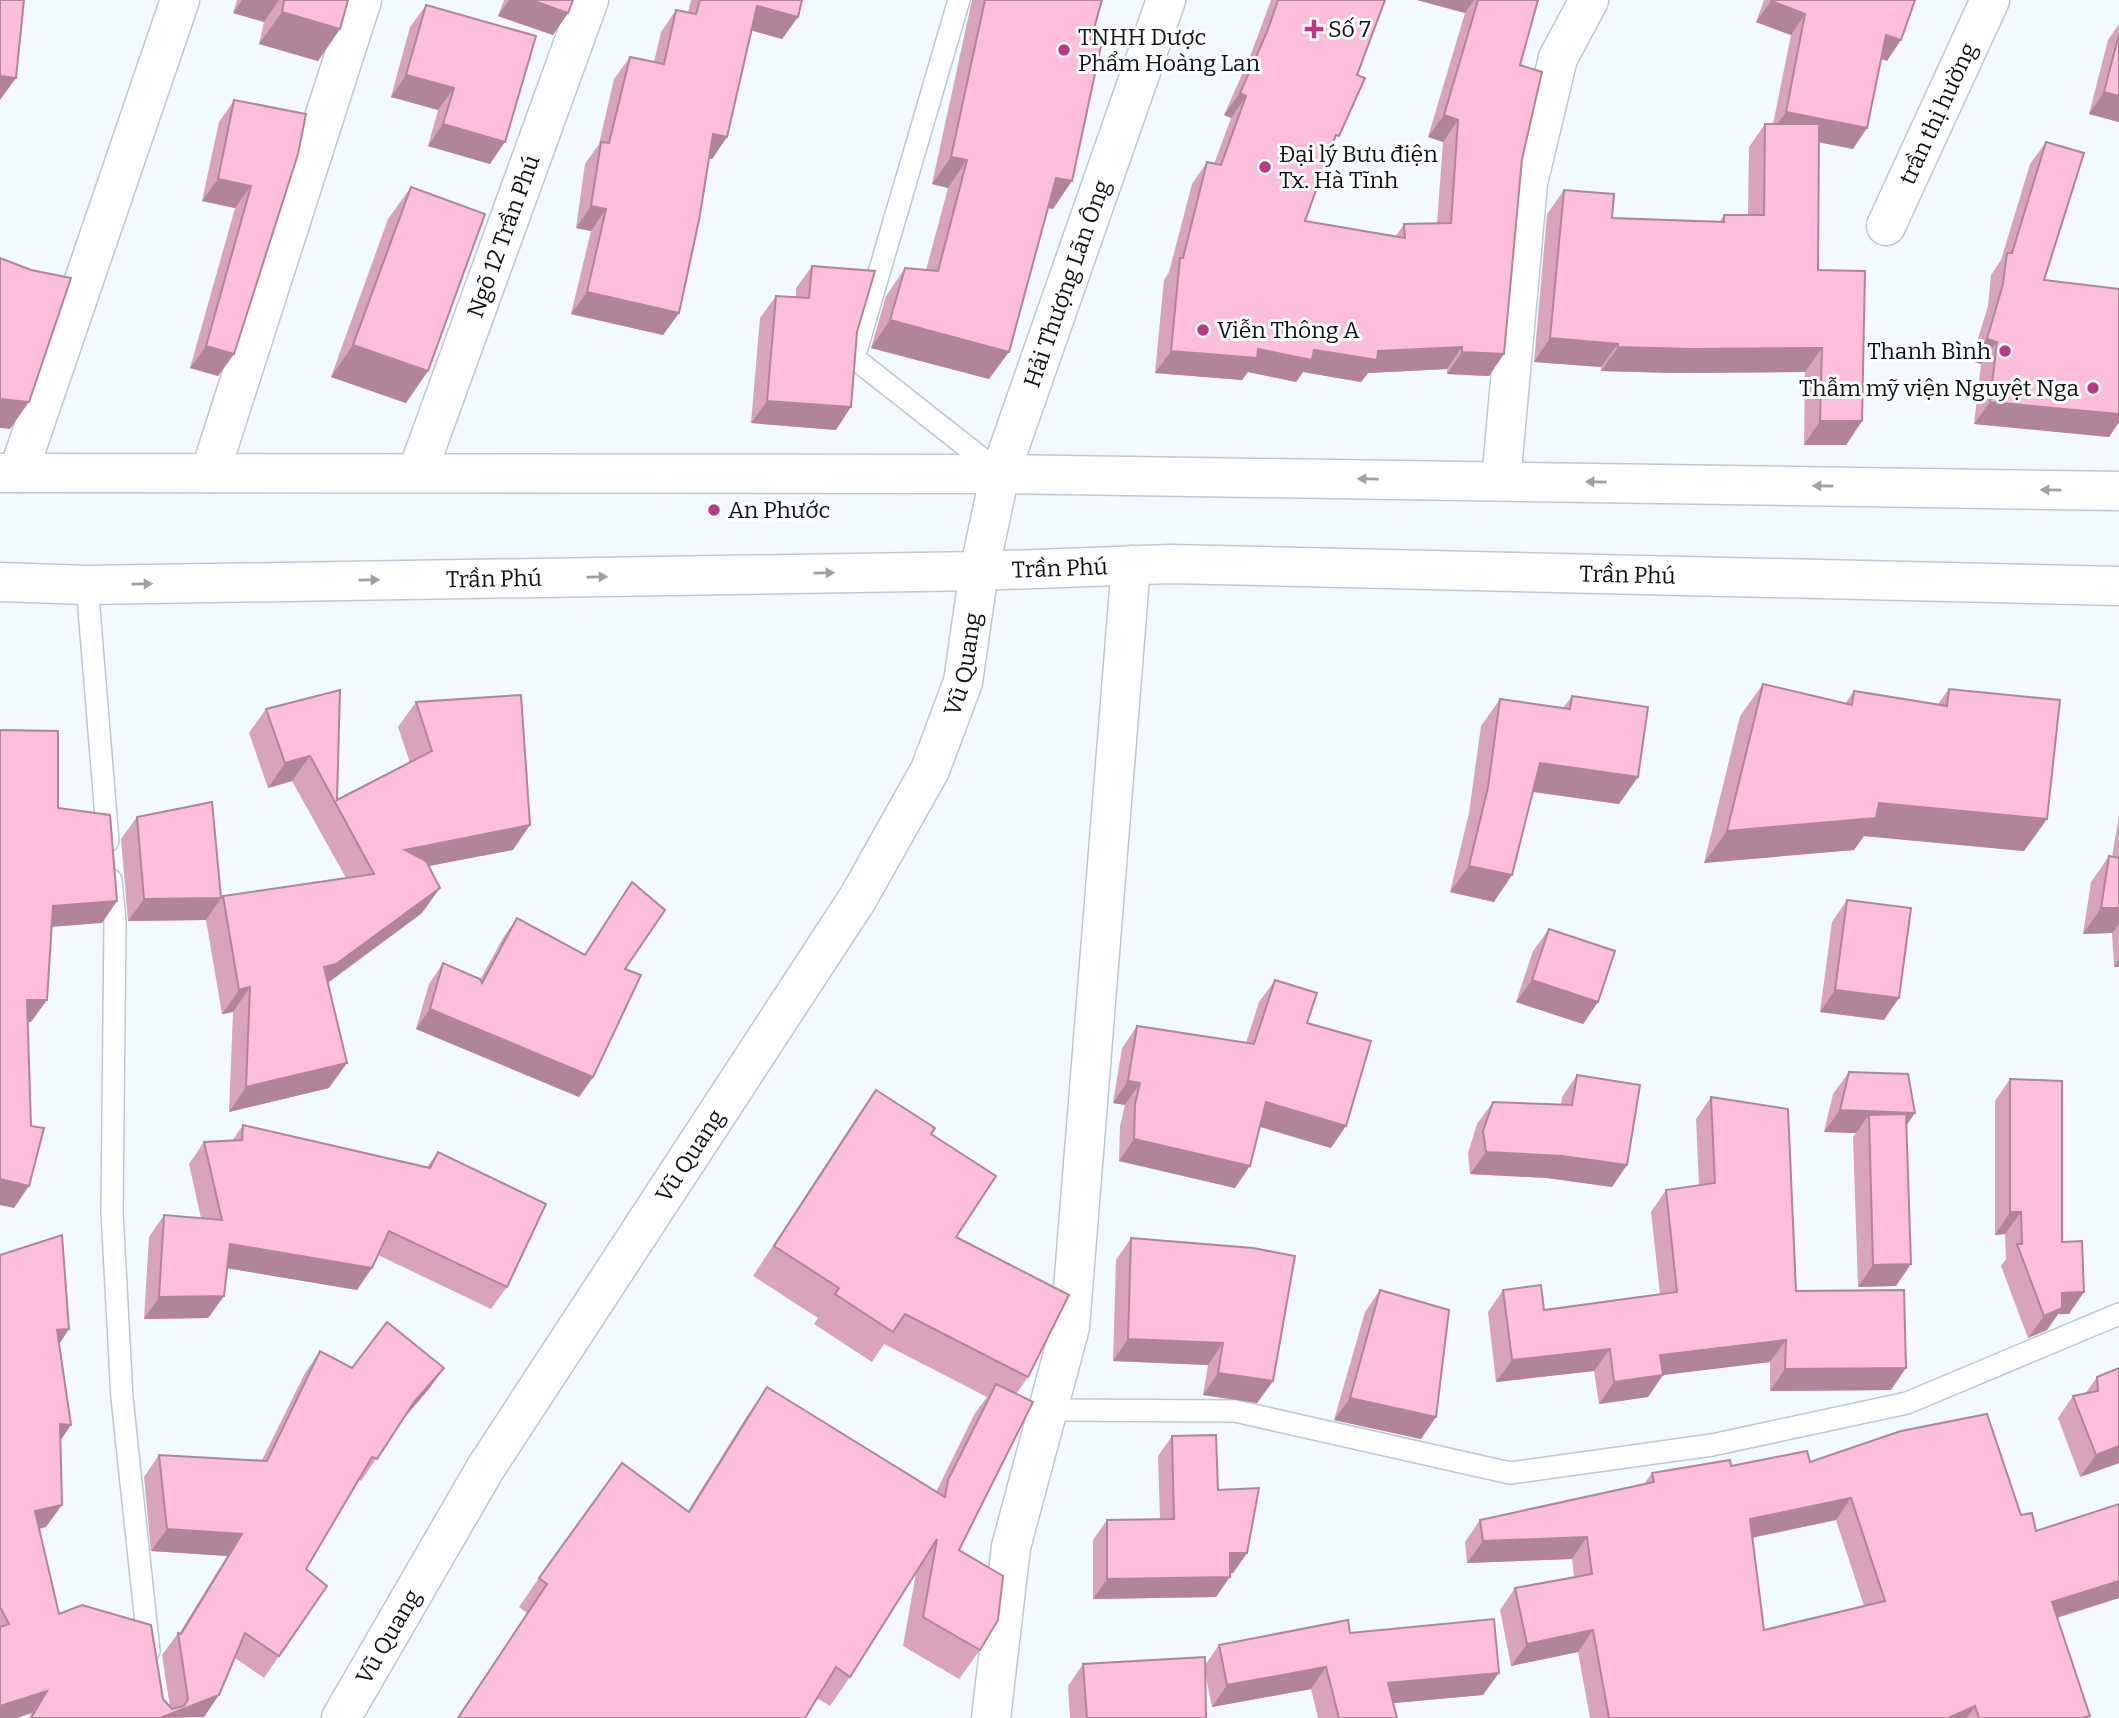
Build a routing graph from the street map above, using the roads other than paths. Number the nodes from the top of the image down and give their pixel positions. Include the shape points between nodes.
1 (180, 0) edge
2 (362, 0) edge
3 (589, 0) edge
4 (959, 0) edge
5 (1166, 0) edge
6 (1590, 0) edge
7 (1990, 0) edge
8 (1886, 226) dead end
9 (9, 473) edge
10 (210, 473) junction
11 (417, 473) junction
12 (1000, 474) junction
13 (1501, 481) junction
14 (2119, 491) edge
15 (1131, 565) junction
16 (979, 571) junction
17 (0, 582) edge
18 (87, 585) junction
19 (2119, 586) edge
20 (2119, 1314) edge
21 (1048, 1410) junction
22 (150, 1669) edge
23 (341, 1718) edge
24 (991, 1718) edge

1 - 9 main road
2 - 10 main road
3 - 11 main road, Ngõ 12 Trần Phú
4 - 12 lane via 854,358
5 - 12 main road, Hải Thượng Lãn Ông
6 - 13 main road via 1558,58 1528,183
7 - 8 main road, trần thị hường
9 - 10 main road
10 - 11 main road
11 - 12 main road
13 -> 12 main road
12 - 16 main road, Hải Thượng Lãn Ông
14 -> 13 main road
15 - 16 main road, Trần Phú
15 - 19 main road, Trần Phú
15 - 21 main road via 1070,1327
18 -> 16 main road, Trần Phú
16 - 23 main road, Vũ Quang via 963,682 930,770 858,898 485,1469
17 - 18 main road, Trần Phú
18 - 22 lane via 115,921 112,1212 121,1385
20 - 21 lane via 1907,1403 1712,1445 1510,1473 1235,1411
21 - 24 main road via 1011,1546

